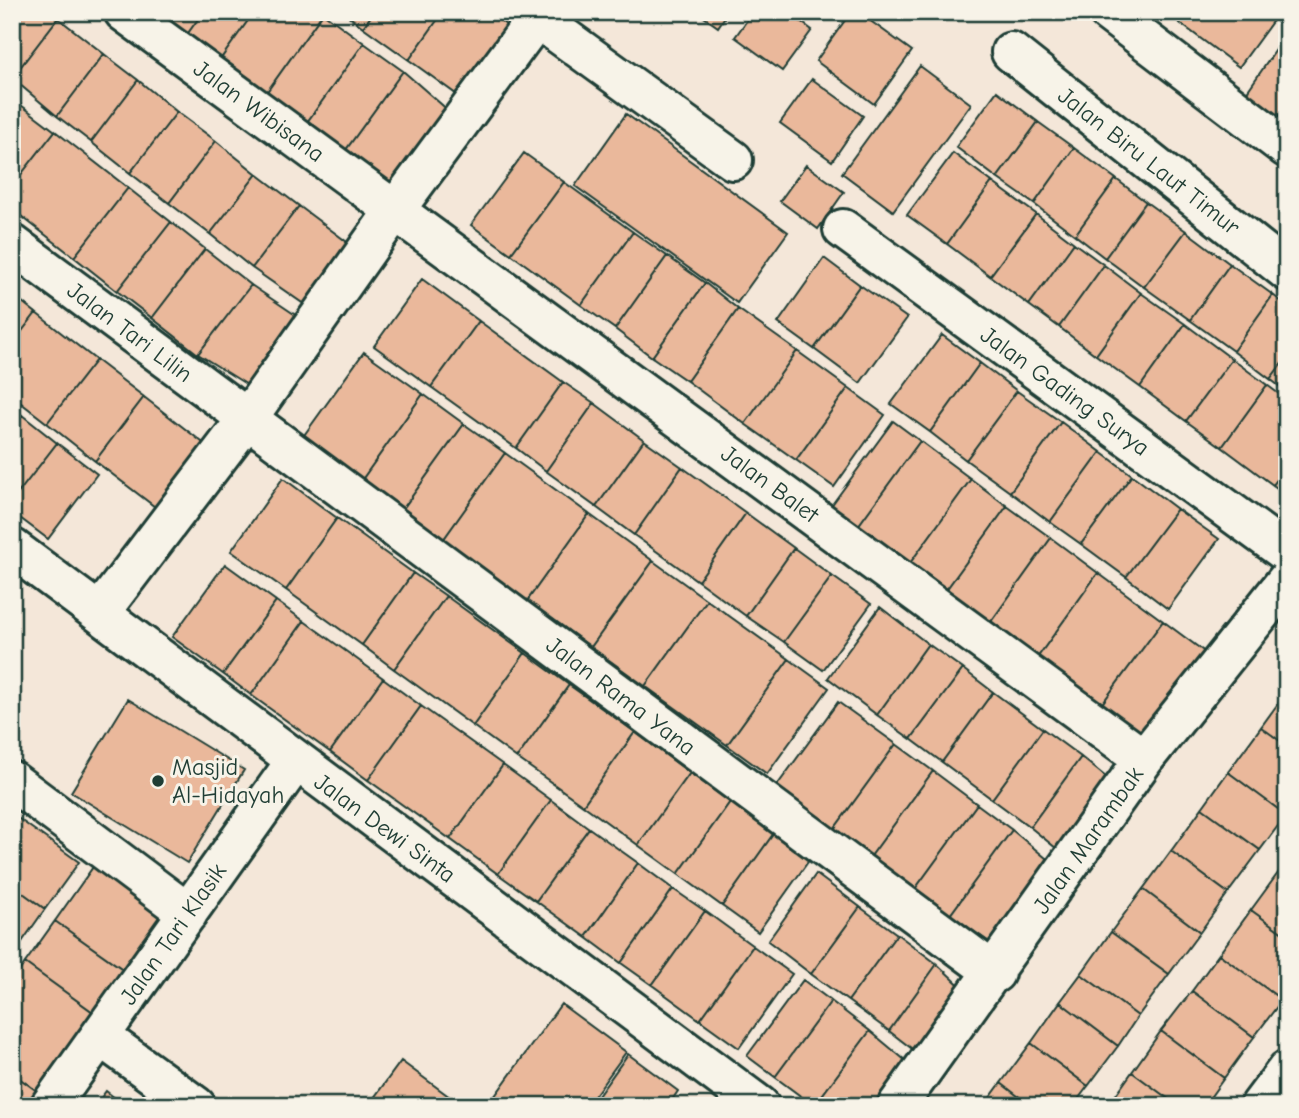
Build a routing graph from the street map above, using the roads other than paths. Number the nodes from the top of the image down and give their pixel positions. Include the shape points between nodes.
1 (124, 12) edge
2 (1108, 12) edge
3 (533, 15) edge
4 (1011, 52) dead end
5 (1287, 148) edge
6 (733, 160) dead end
7 (395, 209) junction
8 (843, 229) dead end
9 (12, 244) edge
10 (1287, 271) edge
11 (247, 419) junction
12 (12, 548) edge
13 (1287, 553) edge
14 (1287, 580) edge
15 (100, 611) junction
16 (1144, 759) junction
17 (295, 762) junction
18 (12, 781) edge
19 (188, 913) junction
20 (995, 973) junction
21 (101, 1037) junction
22 (1287, 1070) edge
23 (50, 1106) edge
24 (196, 1106) edge
25 (760, 1106) edge
26 (897, 1106) edge
27 (1260, 1106) edge

1 - 7 street, Jalan Wibisana
2 - 5 street
3 - 6 street
3 - 7 street via 508,60
4 - 10 street, Jalan Biru Laut Timur
7 - 11 street
7 - 16 street, Jalan Balet
8 - 13 street, Jalan Gading Surya
9 - 11 street, Jalan Tari Lilin
11 - 15 street
11 - 20 street, Jalan Rama Yana
12 - 15 street, Jalan Dewi Sinta
14 - 16 street, Jalan Marambak
15 - 17 street, Jalan Dewi Sinta
16 - 20 street, Jalan Marambak
17 - 19 street, Jalan Tari Klasik
17 - 25 street, Jalan Dewi Sinta
18 - 19 street
19 - 21 street, Jalan Tari Klasik
20 - 26 street, Jalan Marambak
21 - 23 street, Jalan Tari Klasik
21 - 24 street
22 - 27 street

